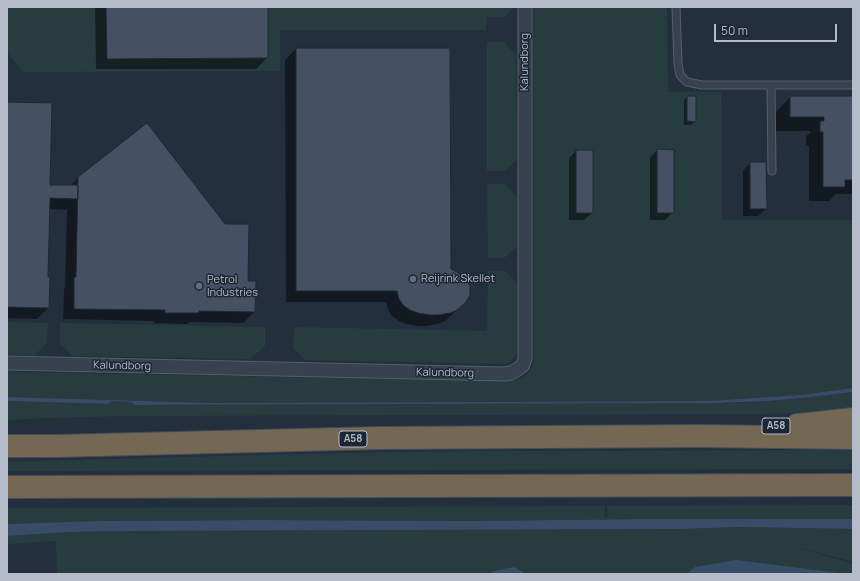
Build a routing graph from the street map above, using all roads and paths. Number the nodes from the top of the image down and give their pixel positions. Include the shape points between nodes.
1 (525, 7) edge
2 (676, 7) edge
3 (771, 85) junction
4 (853, 85) edge
5 (772, 171) dead end
6 (7, 363) edge
7 (853, 419) edge
8 (699, 436) junction
9 (853, 438) edge
10 (7, 446) edge
11 (853, 485) edge
12 (7, 487) edge

1 - 6 street, Kalundborg via 525,358 518,370 504,374
2 - 3 lane via 678,64 684,80 702,85
3 - 4 lane
3 - 5 lane
7 - 8 highway, A58 via 817,424 768,426
8 - 9 highway, A58
8 - 10 highway, A58 via 379,438
11 - 12 highway

